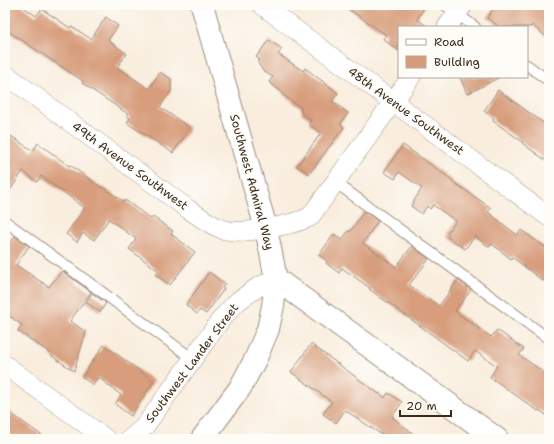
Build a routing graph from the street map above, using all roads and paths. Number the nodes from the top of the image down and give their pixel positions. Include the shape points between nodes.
1 (202, 5) edge
2 (262, 5) edge
3 (453, 13) edge
4 (473, 26) edge
5 (528, 66) edge
6 (5, 74) edge
7 (410, 78) edge
8 (549, 81) edge
9 (393, 102) junction
10 (335, 182) junction
11 (549, 217) edge
12 (5, 221) edge
13 (266, 228) junction
14 (276, 279) junction
15 (549, 340) edge
16 (193, 359) junction
17 (5, 364) edge
18 (106, 439) edge
19 (130, 439) edge
20 (202, 439) edge
21 (497, 439) edge

1 - 13 main road, Southwest Admiral Way
2 - 9 street, 48th Avenue Southwest
3 - 4 lane
5 - 8 lane
6 - 13 street, 49th Avenue Southwest via 210,223 224,230
7 - 9 street
9 - 10 street
9 - 11 street, 48th Avenue Southwest
10 - 13 street via 310,217
10 - 15 lane
12 - 16 lane
13 - 14 main road, Southwest Admiral Way
14 - 16 street, Southwest Lander Street via 258,286 238,301 222,318
14 - 20 main road, Southwest Admiral Way via 268,329 256,358 240,388
14 - 21 main road
16 - 19 street, Southwest Lander Street via 145,426
17 - 18 street

